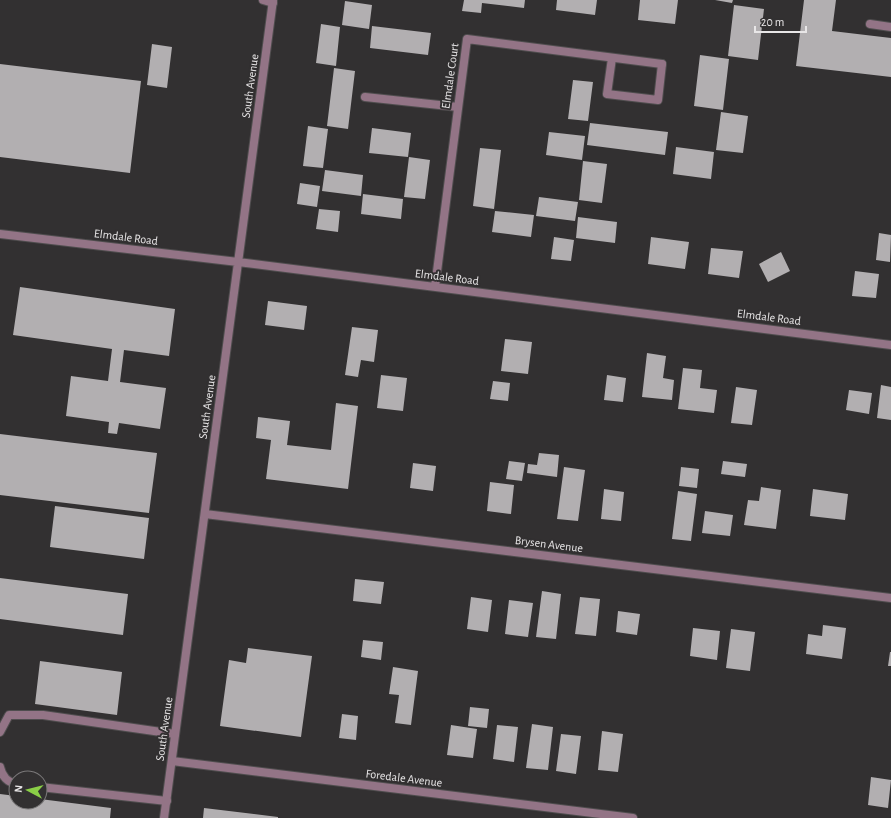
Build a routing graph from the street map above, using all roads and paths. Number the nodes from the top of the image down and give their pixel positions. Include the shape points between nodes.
1 (263, 0) edge
2 (273, 2) edge
3 (870, 24) dead end
4 (891, 27) edge
5 (612, 58) junction
6 (366, 98) dead end
7 (458, 107) junction
8 (0, 234) edge
9 (238, 262) junction
10 (435, 287) junction
11 (891, 345) edge
12 (205, 514) junction
13 (891, 598) edge
14 (0, 732) edge
15 (175, 734) junction
16 (172, 761) junction
17 (0, 767) edge
18 (8, 781) edge
19 (48, 788) edge
20 (167, 801) junction
21 (164, 818) edge
22 (633, 818) edge

1 - 2 street
2 - 9 street, South Avenue
3 - 4 street
5 - 5 street, Elmdale Court via 662,64 658,100 608,94
5 - 7 street, Elmdale Court via 467,39
6 - 7 street
7 - 10 street, Elmdale Court
8 - 9 street, Elmdale Road
9 - 10 street, Elmdale Road
9 - 12 street, South Avenue
10 - 11 street, Elmdale Road
12 - 13 street, Brysen Avenue
12 - 15 street, South Avenue
14 - 15 street via 9,715 36,715
15 - 16 street, South Avenue
16 - 20 street, South Avenue
16 - 22 street, Foredale Avenue
17 - 18 street
19 - 20 street
20 - 21 street, South Avenue

